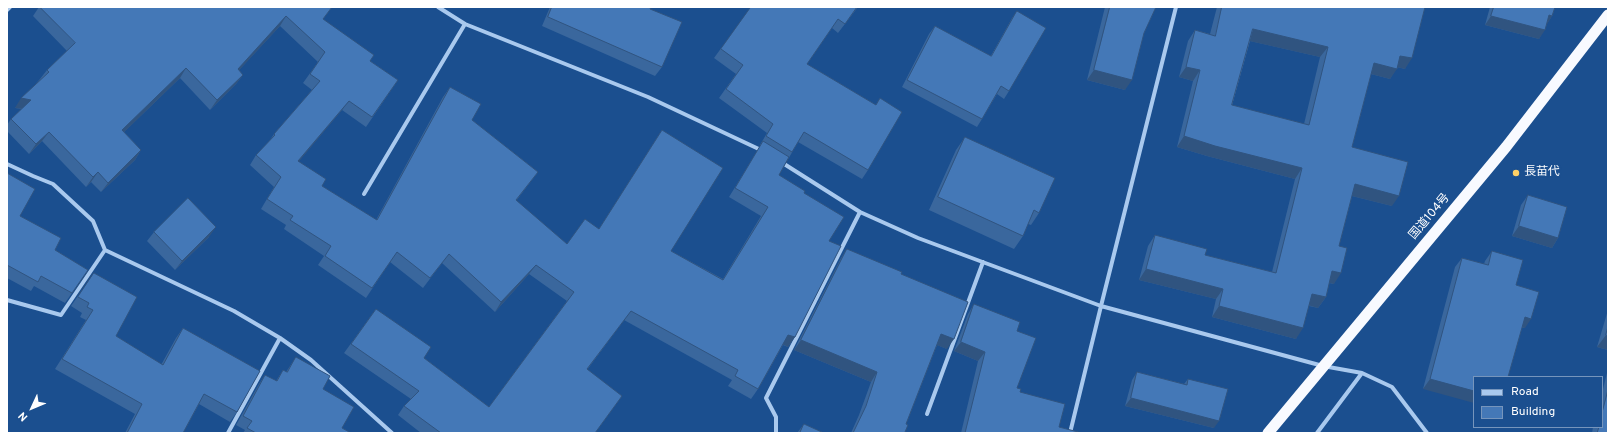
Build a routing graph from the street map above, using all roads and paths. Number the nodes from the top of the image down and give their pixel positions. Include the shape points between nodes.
1 (10, 7) edge
2 (438, 7) edge
3 (1176, 7) edge
4 (7, 10) edge
5 (1608, 15) edge
6 (465, 24) junction
7 (765, 152) edge
8 (779, 161) edge
9 (7, 164) edge
10 (364, 194) dead end
11 (860, 212) junction
12 (105, 250) junction
13 (983, 262) junction
14 (7, 300) edge
15 (1101, 306) junction
16 (280, 338) junction
17 (1323, 366) junction
18 (1362, 373) junction
19 (927, 414) dead end
20 (228, 433) edge
21 (392, 433) edge
22 (776, 433) edge
23 (1070, 433) edge
24 (1268, 433) edge
25 (1317, 433) edge
26 (1427, 433) edge

1 - 4 street
2 - 6 street
3 - 15 street
5 - 17 highway, 国道104号 via 1506,147
6 - 7 street via 648,97
6 - 10 street
8 - 11 street
9 - 12 street via 54,184 92,221
11 - 13 street via 918,238
11 - 22 street via 766,398 776,417
12 - 14 street via 61,315
12 - 16 street via 234,311
13 - 15 street
13 - 19 street
15 - 17 street
15 - 23 street
16 - 20 street
16 - 21 street via 311,360
17 - 18 street
17 - 24 highway, 国道104号
18 - 25 street
18 - 26 street via 1392,387

